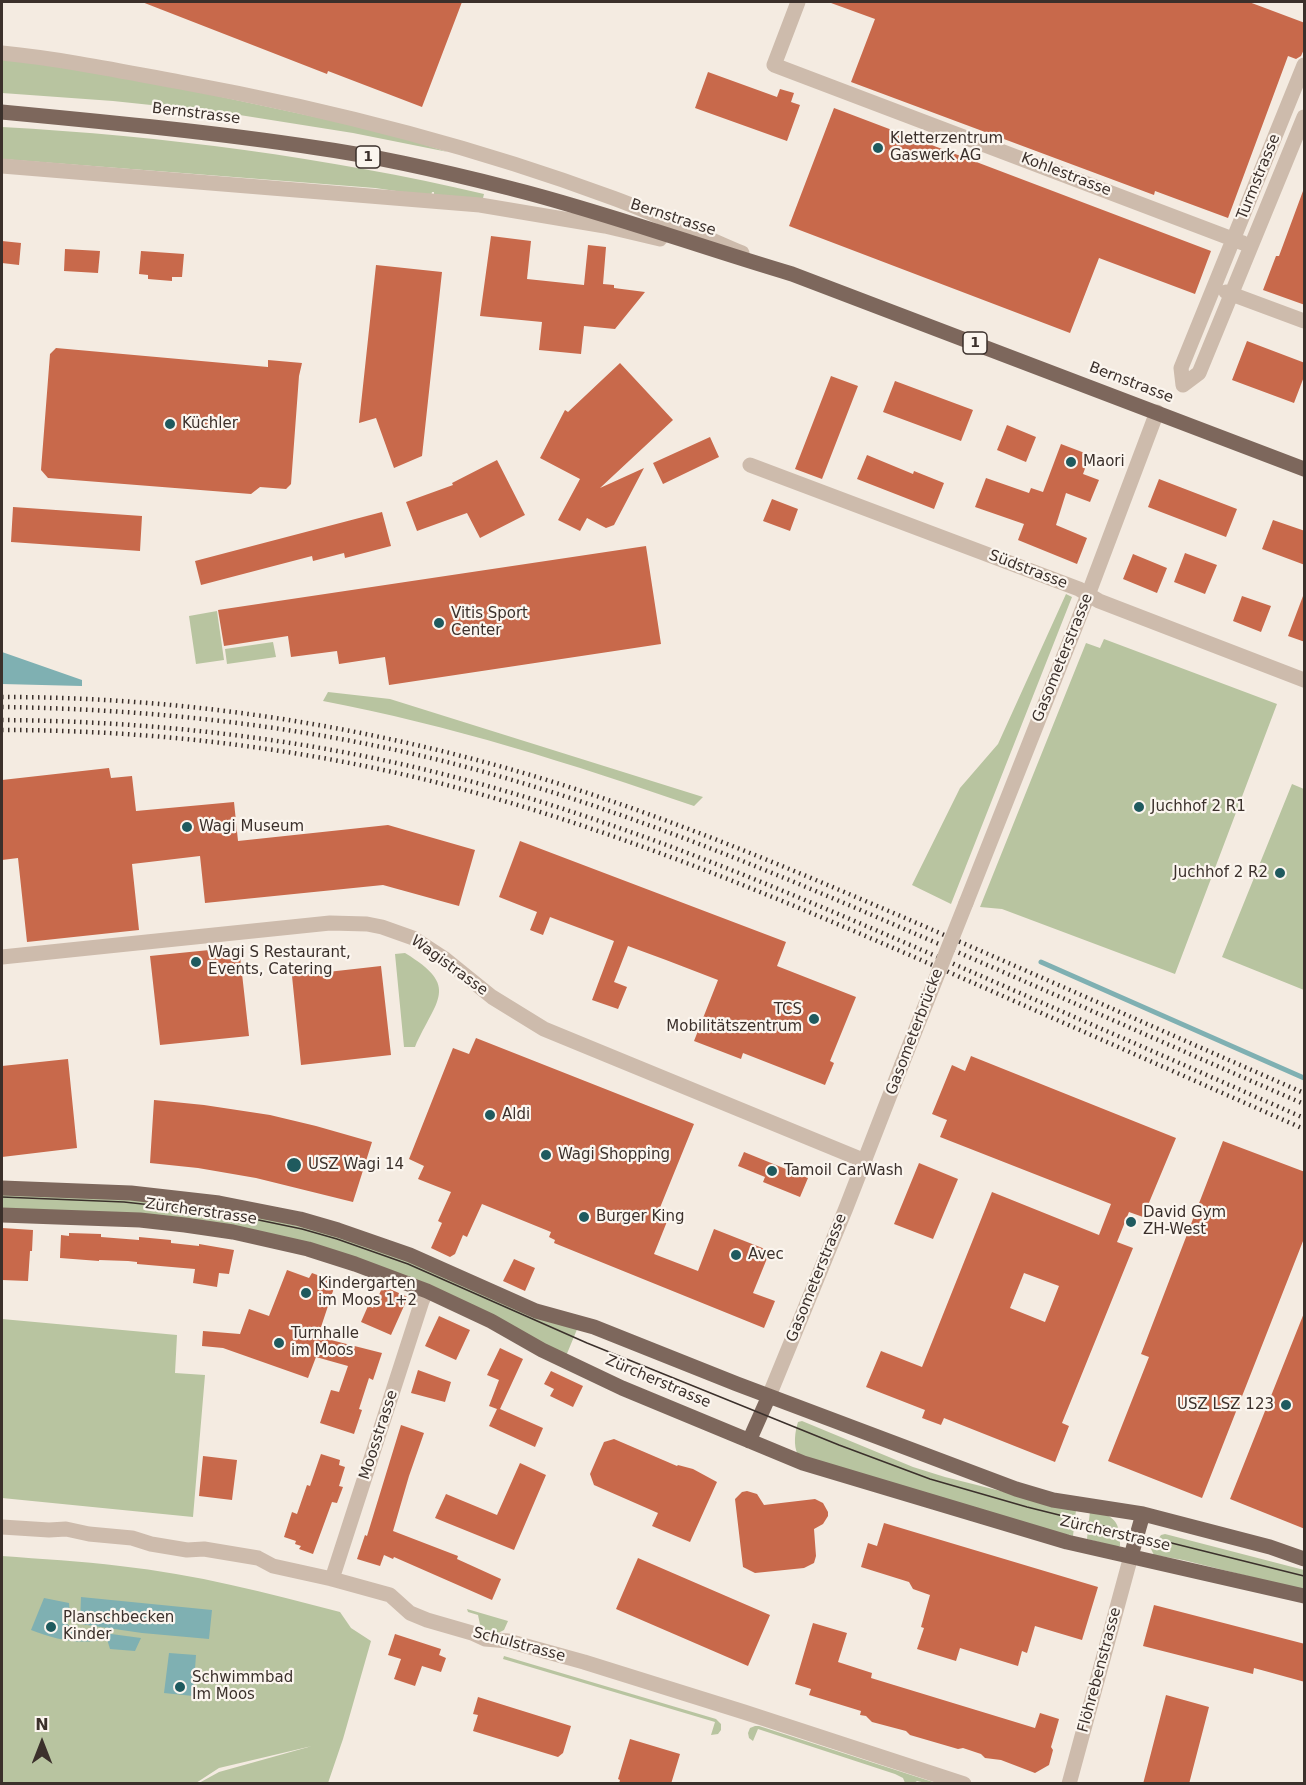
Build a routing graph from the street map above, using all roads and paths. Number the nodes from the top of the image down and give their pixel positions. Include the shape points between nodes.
1 (798, 2) edge
2 (2, 53) edge
3 (1305, 65) edge
4 (2, 112) edge
5 (1305, 117) edge
6 (2, 166) edge
7 (1234, 239) junction
8 (1252, 247) junction
9 (724, 254) junction
10 (792, 274) junction
11 (1214, 288) junction
12 (1233, 295) junction
13 (1305, 321) edge
14 (1157, 412) junction
15 (750, 465) dead end
16 (1305, 469) edge
17 (1088, 595) junction
18 (1305, 680) edge
19 (966, 903) joint
20 (2, 957) edge
21 (865, 1161) junction
22 (2, 1188) edge
23 (2, 1215) edge
24 (427, 1291) junction
25 (769, 1396) junction
26 (749, 1441) junction
27 (1143, 1514) junction
28 (2, 1527) edge
29 (1131, 1556) junction
30 (1305, 1559) edge
31 (332, 1579) junction
32 (1305, 1596) edge
33 (964, 1784) edge
34 (1069, 1784) edge

1 - 7 street, Kohlestrasse via 774,65
2 - 10 street via 276,99 425,138 615,199
3 - 7 street, Turmstrasse
4 - 9 main road, Bernstrasse / 1 via 163,127 376,159 605,214
5 - 8 street, Turmstrasse
6 - 9 street via 480,205 605,226
7 - 8 street, Kohlestrasse
7 - 11 street, Turmstrasse
8 - 12 street, Turmstrasse
9 - 10 main road, Bernstrasse / 1
10 - 14 main road, Bernstrasse / 1
11 - 12 street
11 - 12 street, Turmstrasse via 1181,368 1183,385 1199,373
12 - 13 street
14 - 16 main road, Bernstrasse / 1
14 - 17 street, Gasometerstrasse
15 - 17 street, Südstrasse
17 - 18 street, Südstrasse
17 - 19 street, Gasometerstrasse
19 - 21 street, Gasometerbrücke, bridge
20 - 21 street, Wagistrasse via 330,923 382,927 429,948 492,998 544,1029
21 - 25 street, Gasometerstrasse
22 - 25 main road, Zürcherstrasse via 181,1198 300,1219 410,1255 536,1311 594,1327
23 - 24 main road, Zürcherstrasse via 140,1220 233,1232 355,1263
24 - 26 main road, Zürcherstrasse via 622,1388
24 - 31 street, Moosstrasse
25 - 26 main road
25 - 27 main road, Zürcherstrasse via 1016,1490
26 - 29 main road, Zürcherstrasse via 803,1463 968,1513
27 - 29 main road
27 - 30 main road, Zürcherstrasse
28 - 31 street, Schulstrasse via 66,1529 187,1550 204,1549 258,1558 273,1566
29 - 32 main road, Zürcherstrasse
29 - 34 street, Flöhrebenstrasse
31 - 33 street, Schulstrasse via 390,1595 410,1613 485,1640 508,1641 584,1662

